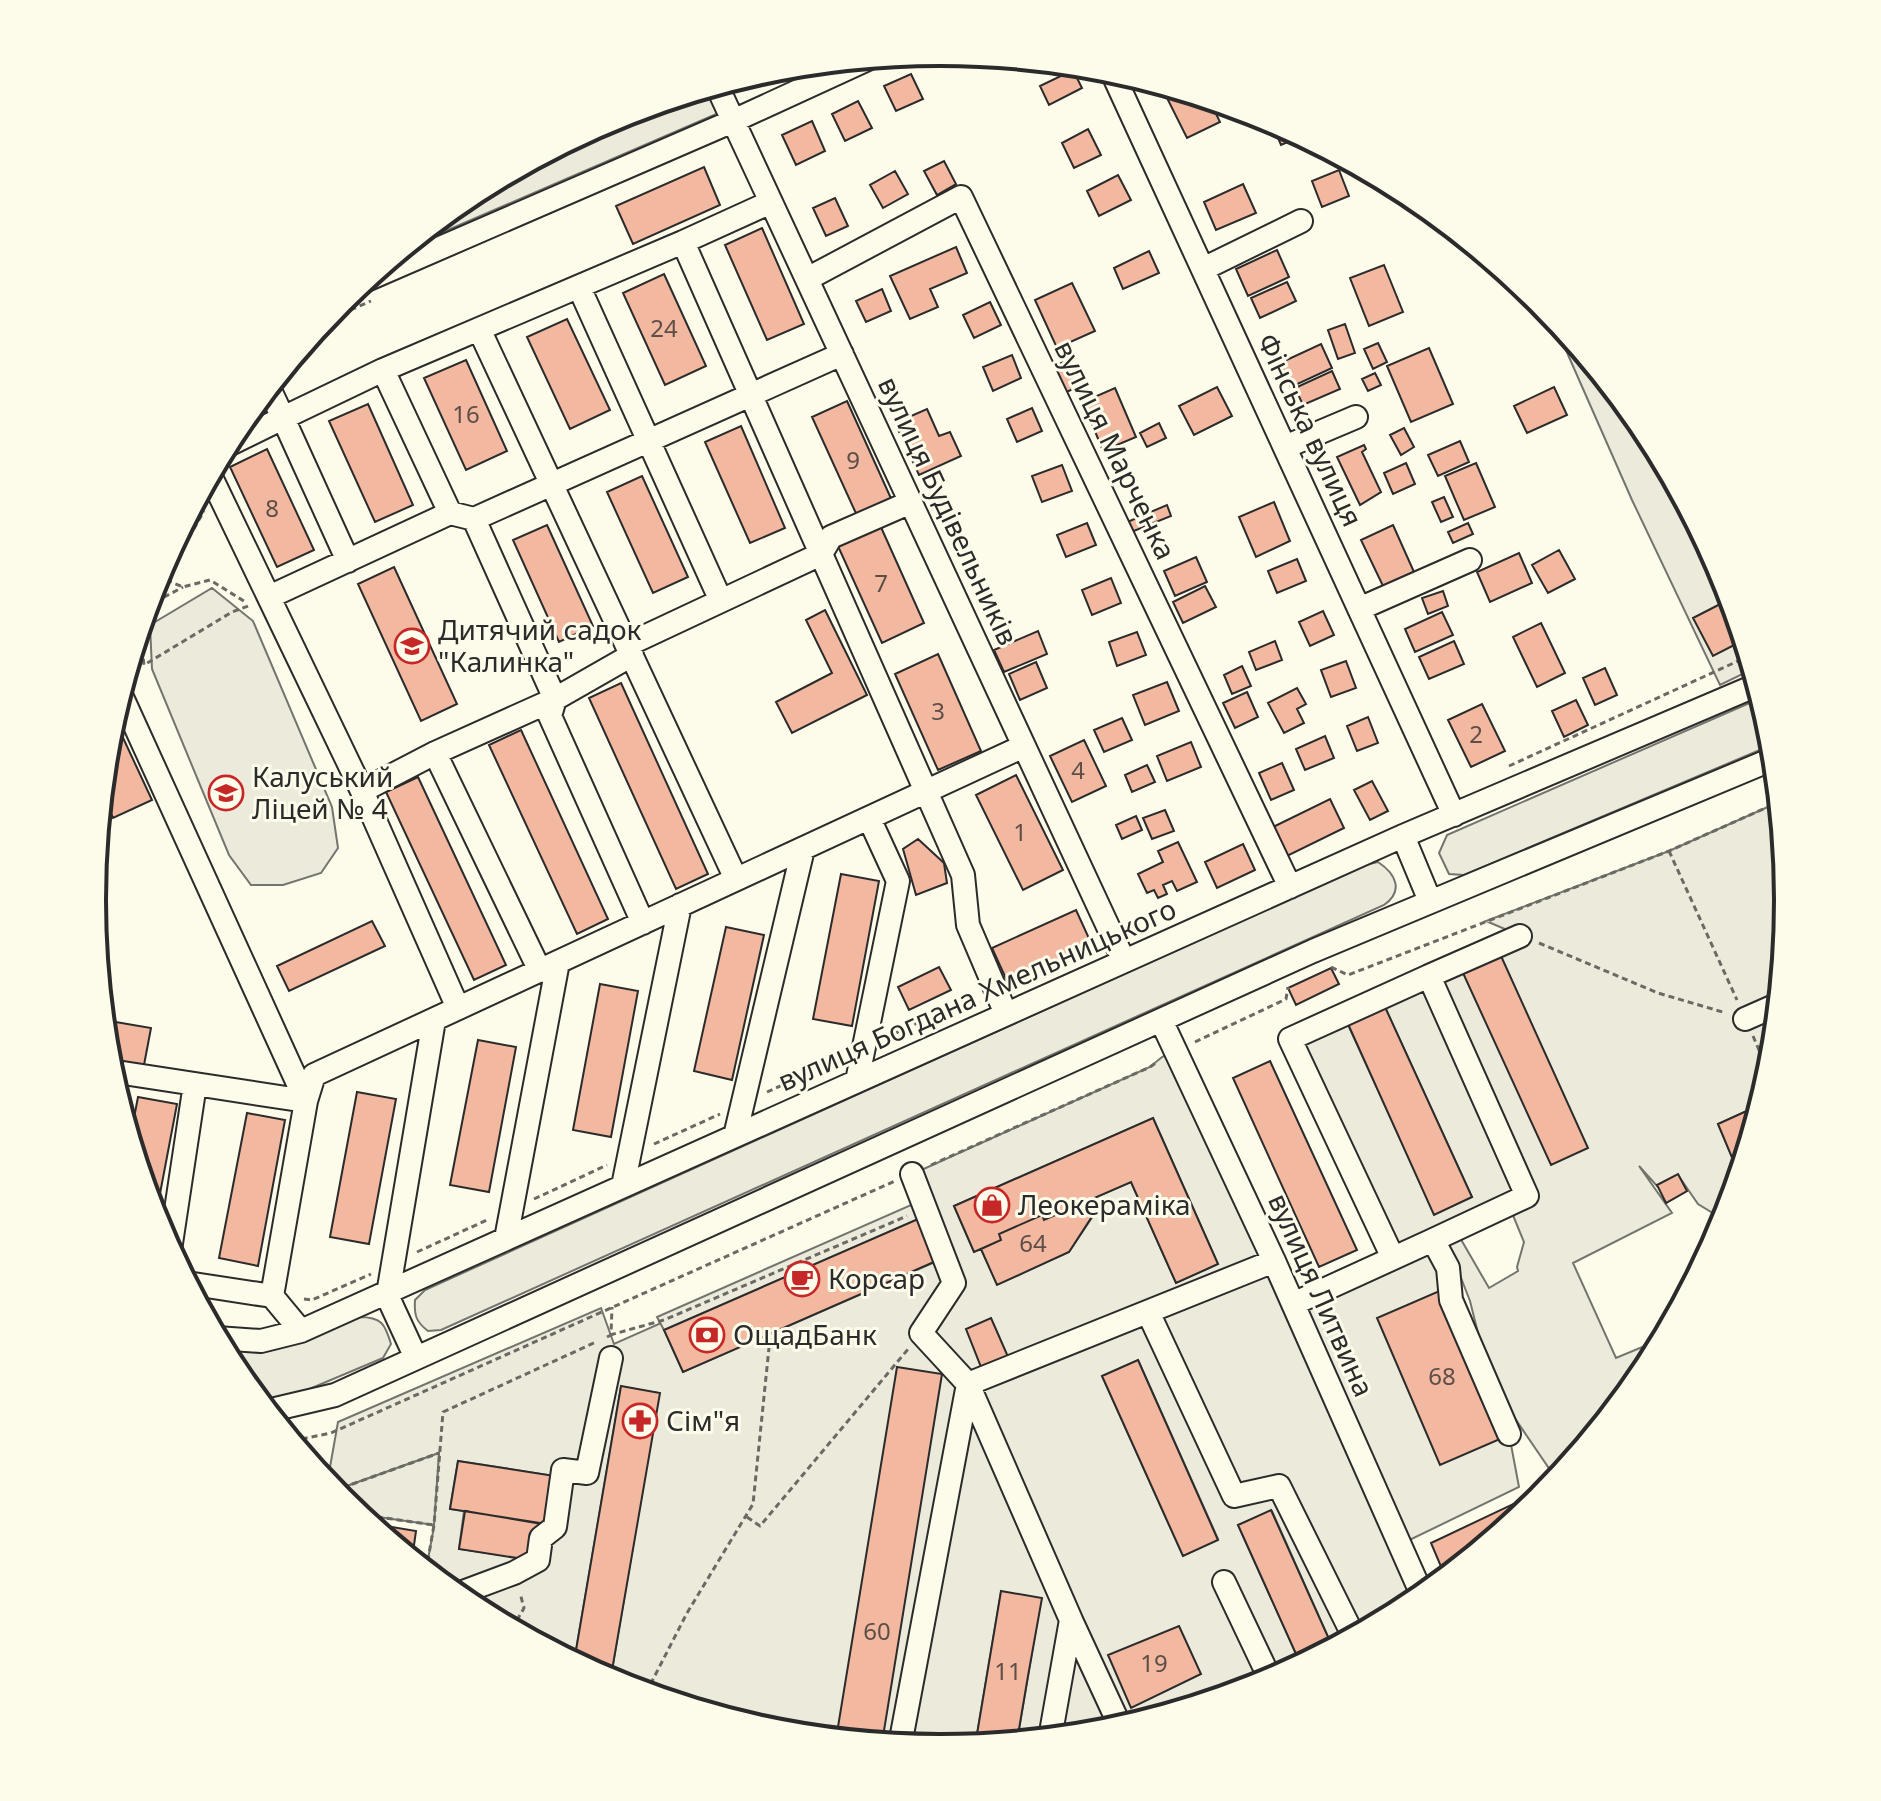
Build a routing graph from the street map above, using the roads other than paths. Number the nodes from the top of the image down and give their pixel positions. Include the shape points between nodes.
1 (839, 72) edge
2 (1118, 85) edge
3 (721, 95) edge
4 (733, 121) junction
5 (771, 202) junction
6 (1301, 221) dead end
7 (683, 242) junction
8 (400, 264) edge
9 (1203, 269) junction
10 (807, 279) junction
11 (579, 287) junction
12 (479, 329) junction
13 (842, 354) junction
14 (383, 370) junction
15 (750, 393) junction
16 (274, 398) edge
17 (1356, 417) dead end
18 (283, 418) junction
19 (248, 435) edge
20 (647, 440) junction
21 (1285, 447) junction
22 (551, 483) junction
23 (216, 486) edge
24 (911, 502) junction
25 (450, 513) junction
26 (474, 519) junction
27 (821, 554) junction
28 (1470, 560) dead end
29 (348, 561) junction
30 (260, 601) junction
31 (721, 601) junction
32 (1359, 609) junction
33 (629, 650) junction
34 (1748, 689) edge
35 (555, 699) junction
36 (128, 711) edge
37 (1024, 746) junction
38 (435, 753) junction
39 (1763, 763) edge
40 (362, 791) junction
41 (925, 791) junction
42 (1454, 815) junction
43 (869, 818) junction
44 (1403, 836) junction
45 (803, 849) junction
46 (736, 879) junction
47 (1290, 887) junction
48 (1430, 901) junction
49 (680, 905) junction
50 (643, 923) junction
51 (1520, 936) road end
52 (1124, 961) junction
53 (549, 966) junction
54 (1429, 976) junction
55 (458, 1008) junction
56 (1768, 1009) edge
57 (1006, 1014) junction
58 (1745, 1019) road end
59 (434, 1020) junction
60 (1161, 1020) junction
61 (124, 1073) edge
62 (857, 1081) junction
63 (195, 1084) junction
64 (306, 1101) junction
65 (735, 1136) junction
66 (912, 1174) road end
67 (623, 1186) junction
68 (173, 1228) edge
69 (506, 1239) junction
70 (1433, 1240) junction
71 (1393, 1258) junction
72 (1274, 1261) junction
73 (200, 1285) edge
74 (386, 1293) junction
75 (272, 1296) junction
76 (1293, 1304) junction
77 (1148, 1312) junction
78 (301, 1331) junction
79 (231, 1339) edge
80 (611, 1346) road end
81 (416, 1358) junction
82 (968, 1384) junction
83 (278, 1408) edge
84 (1509, 1434) dead end
85 (1224, 1582) dead end
86 (1418, 1585) edge
87 (470, 1589) edge
88 (1071, 1620) junction
89 (1349, 1628) edge
90 (1265, 1669) edge
91 (1116, 1716) edge
92 (1052, 1728) edge
93 (902, 1734) edge

1 - 4 street
2 - 9 street, Фінська вулиця
3 - 4 street, вулиця Будівельників
4 - 5 street, вулиця Будівельників
4 - 8 street
5 - 7 street
5 - 10 street, вулиця Будівельників
6 - 9 street
7 - 11 street
7 - 15 street
9 - 21 street, Фінська вулиця
10 - 13 street, вулиця Будівельників
10 - 47 street, вулиця Марченка via 961,197
11 - 12 street
11 - 20 street
12 - 14 street
12 - 22 street
13 - 15 street
13 - 24 street, вулиця Будівельників
14 - 18 street
14 - 25 street
15 - 20 street
15 - 27 street
16 - 18 street
17 - 21 street
18 - 19 street
18 - 29 street
20 - 22 street
20 - 31 street
21 - 32 street, Фінська вулиця
22 - 26 street
22 - 33 street
23 - 30 street
24 - 27 street via 831,537
24 - 37 street, вулиця Будівельників
25 - 26 street
25 - 29 street
26 - 35 street
27 - 31 street
27 - 41 street
28 - 32 street
29 - 30 street
30 - 40 street
31 - 33 street
32 - 42 street, Фінська вулиця
33 - 35 street
33 - 46 street
34 - 42 street, вулиця Богдана Хмельницького
35 - 38 street
35 - 50 street via 550,716
36 - 64 street
37 - 41 street
37 - 52 street, вулиця Будівельників
38 - 40 street
38 - 53 street
39 - 48 street
40 - 55 street
41 - 43 street
41 - 57 street via 963,875 968,925
42 - 44 street, вулиця Богдана Хмельницького
43 - 45 street
43 - 62 street via 898,881
44 - 47 street, вулиця Богдана Хмельницького
44 - 48 street
45 - 46 street
45 - 65 street
46 - 49 street
47 - 52 street, вулиця Богдана Хмельницького
48 - 60 street
49 - 50 street
49 - 67 street
50 - 53 street
51 - 54 street
52 - 57 street, вулиця Богдана Хмельницького
53 - 55 street
53 - 69 street
54 - 70 street via 1527,1196
54 - 71 street via 1290,1039
55 - 59 street
56 - 58 street
57 - 62 street, вулиця Богдана Хмельницького
59 - 64 street via 314,1075
59 - 74 street
60 - 72 street, вулиця Литвина
60 - 81 street
61 - 63 street
62 - 65 street, вулиця Богдана Хмельницького
63 - 64 street
63 - 68 street
64 - 75 street
65 - 67 street, вулиця Богдана Хмельницького
66 - 82 street via 954,1283 921,1333
67 - 69 street, вулиця Богдана Хмельницького
69 - 74 street, вулиця Богдана Хмельницького
70 - 71 street
70 - 84 street via 1448,1268 1451,1300
71 - 76 street
72 - 76 street, вулиця Литвина
72 - 77 street
73 - 75 street
74 - 78 street, вулиця Богдана Хмельницького
74 - 81 street
75 - 78 street
76 - 86 street, вулиця Литвина
77 - 82 street
77 - 89 street via 1234,1496 1279,1486
78 - 79 street, вулиця Богдана Хмельницького via 261,1341
80 - 87 street via 587,1473 563,1470 555,1527 541,1538 536,1562
81 - 83 street via 335,1395
82 - 88 street
82 - 93 street
85 - 90 street
88 - 91 street
88 - 92 street

